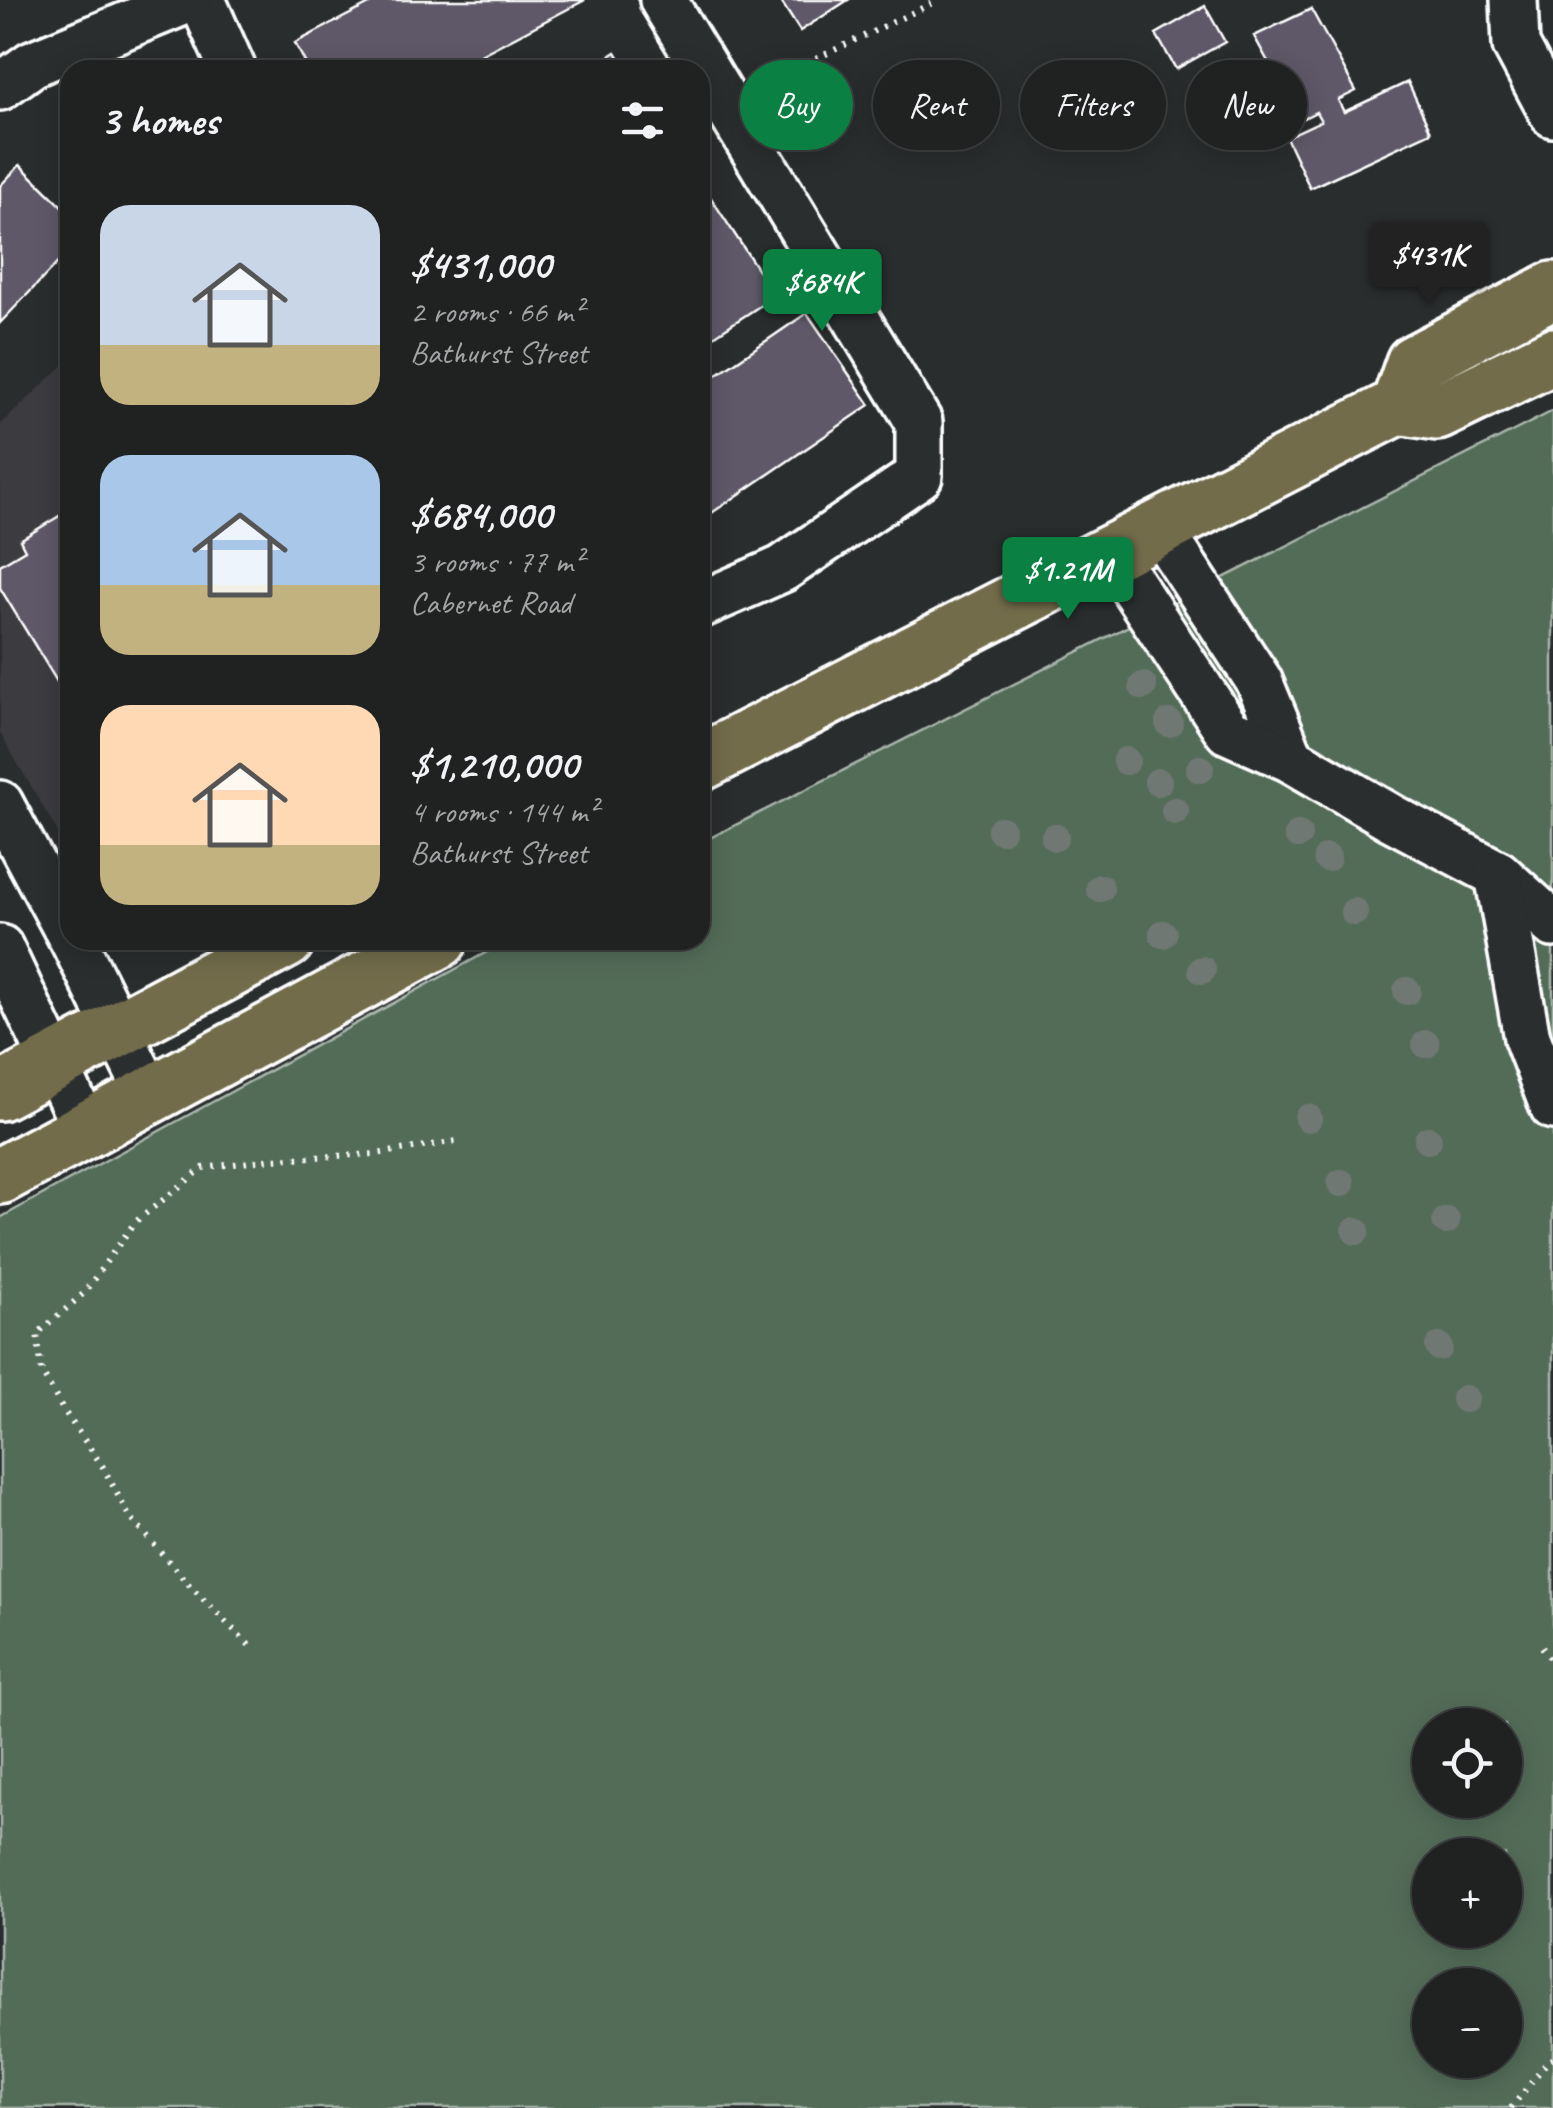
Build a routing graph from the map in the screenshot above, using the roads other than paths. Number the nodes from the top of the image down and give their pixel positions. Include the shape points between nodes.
1 (188, 0) edge
2 (202, 0) edge
3 (663, 0) edge
4 (1517, 0) edge
5 (1553, 24) edge
6 (229, 60) edge
7 (699, 60) edge
8 (710, 77) edge
9 (0, 87) edge
10 (1553, 114) edge
11 (1553, 290) edge
12 (1553, 356) edge
13 (1399, 406) junction
14 (1159, 528) junction
15 (1110, 552) junction
16 (710, 601) edge
17 (710, 758) edge
18 (1290, 759) junction
19 (0, 804) edge
20 (1498, 874) junction
21 (60, 917) edge
22 (1553, 924) edge
23 (0, 948) edge
24 (77, 950) edge
25 (267, 950) edge
26 (420, 950) edge
27 (118, 1030) junction
28 (55, 1064) junction
29 (0, 1092) edge
30 (150, 1096) junction
31 (1553, 1106) edge
32 (86, 1130) junction
33 (0, 1176) edge

1 - 9 street via 32,64
2 - 6 street
3 - 7 street
4 - 5 street
4 - 10 street via 1516,45
8 - 16 street via 919,422 919,476 782,569
11 - 13 main road via 1414,362
12 - 13 main road via 1438,412
13 - 14 main road
14 - 15 main road
14 - 18 street via 1259,682
15 - 17 main road
15 - 18 street via 1228,731
18 - 20 street
19 - 21 street
20 - 22 street
20 - 31 street via 1527,1038
23 - 28 street
24 - 27 street
25 - 27 main road
26 - 30 main road
27 - 28 main road
27 - 30 street
28 - 29 main road
28 - 32 street
30 - 32 main road
32 - 33 main road

